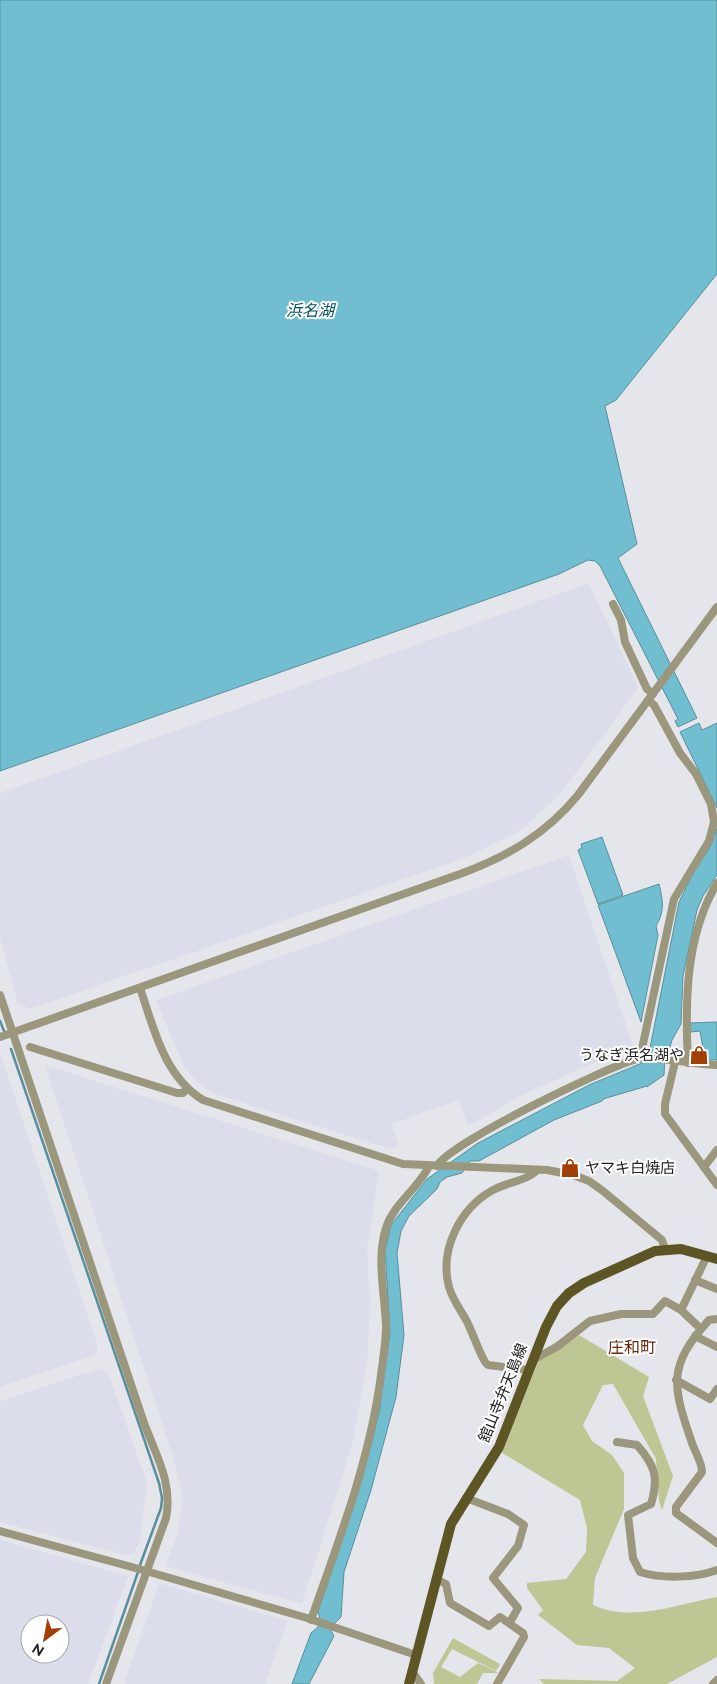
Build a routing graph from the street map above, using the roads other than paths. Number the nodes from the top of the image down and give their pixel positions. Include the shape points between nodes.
1 (613, 604) dead end
2 (717, 607) edge
3 (652, 695) junction
4 (717, 883) edge
5 (140, 988) junction
6 (0, 995) edge
7 (13, 1033) junction
8 (0, 1037) edge
9 (30, 1048) dead end
10 (641, 1058) junction
11 (672, 1061) junction
12 (688, 1063) junction
13 (717, 1065) edge
14 (187, 1088) junction
15 (717, 1150) edge
16 (436, 1166) junction
17 (704, 1167) junction
18 (537, 1170) junction
19 (717, 1185) edge
20 (665, 1249) junction
21 (714, 1258) edge
22 (695, 1280) junction
23 (717, 1289) edge
24 (681, 1310) junction
25 (717, 1320) edge
26 (700, 1329) junction
27 (695, 1336) junction
28 (717, 1347) edge
29 (533, 1360) junction
30 (529, 1370) junction
31 (676, 1380) junction
32 (717, 1389) edge
33 (616, 1442) dead end
34 (466, 1498) junction
35 (0, 1532) edge
36 (717, 1543) edge
37 (717, 1570) edge
38 (146, 1571) junction
39 (436, 1579) junction
40 (311, 1620) junction
41 (510, 1622) junction
42 (416, 1655) junction
43 (412, 1672) junction
44 (717, 1680) edge
45 (106, 1684) edge
46 (409, 1684) edge
47 (421, 1684) edge
48 (497, 1684) edge
49 (712, 1684) edge

1 - 3 street via 621,620 624,642
2 - 3 street
3 - 5 street via 571,804 539,834 511,852 460,874
3 - 10 street via 654,706 711,804 714,822 709,841 674,899
4 - 12 street via 702,910 688,974
5 - 7 street
5 - 14 street via 169,1066
6 - 7 street
7 - 8 street
7 - 38 street via 167,1485 166,1518
9 - 14 street via 177,1093 183,1093
10 - 11 street
10 - 16 street via 531,1106 449,1153
11 - 12 street
11 - 17 street via 665,1114
12 - 13 street
14 - 16 street via 203,1100 227,1109 396,1162
15 - 17 street
16 - 18 street
16 - 40 street via 394,1211 385,1233 382,1257 386,1331 373,1422 355,1492
17 - 19 street
18 - 20 street via 565,1173 589,1181 662,1240
18 - 30 street via 528,1177 494,1189 473,1205 452,1236 448,1255 449,1288 474,1334 483,1362
20 - 21 main road, 舘山寺弁天島線 via 681,1249
20 - 29 main road, 舘山寺弁天島線 via 598,1276 569,1293 550,1316
21 - 22 street
22 - 23 street
22 - 24 street
24 - 26 street
24 - 29 street via 665,1301 653,1314 621,1314 590,1321 558,1346
25 - 26 street via 709,1320
26 - 27 street
27 - 28 street
27 - 31 street via 682,1355
29 - 30 main road, 舘山寺弁天島線
30 - 34 main road, 舘山寺弁天島線 via 499,1447
31 - 32 street via 710,1399
31 - 36 street via 680,1408 702,1472 676,1507 676,1512
33 - 37 street via 637,1445 651,1461 656,1485 651,1504 628,1515 634,1564 640,1572 649,1575 695,1575
34 - 39 main road, 舘山寺弁天島線 via 451,1524
34 - 41 street via 508,1514 524,1525 518,1546 493,1578 518,1608
35 - 38 street
38 - 40 street
38 - 45 street
39 - 41 street via 446,1584 450,1602 489,1626 500,1617
39 - 42 main road, 舘山寺弁天島線
40 - 42 street
41 - 48 street via 524,1637
42 - 43 main road, 舘山寺弁天島線
43 - 46 main road, 舘山寺弁天島線
43 - 47 street
44 - 49 street

